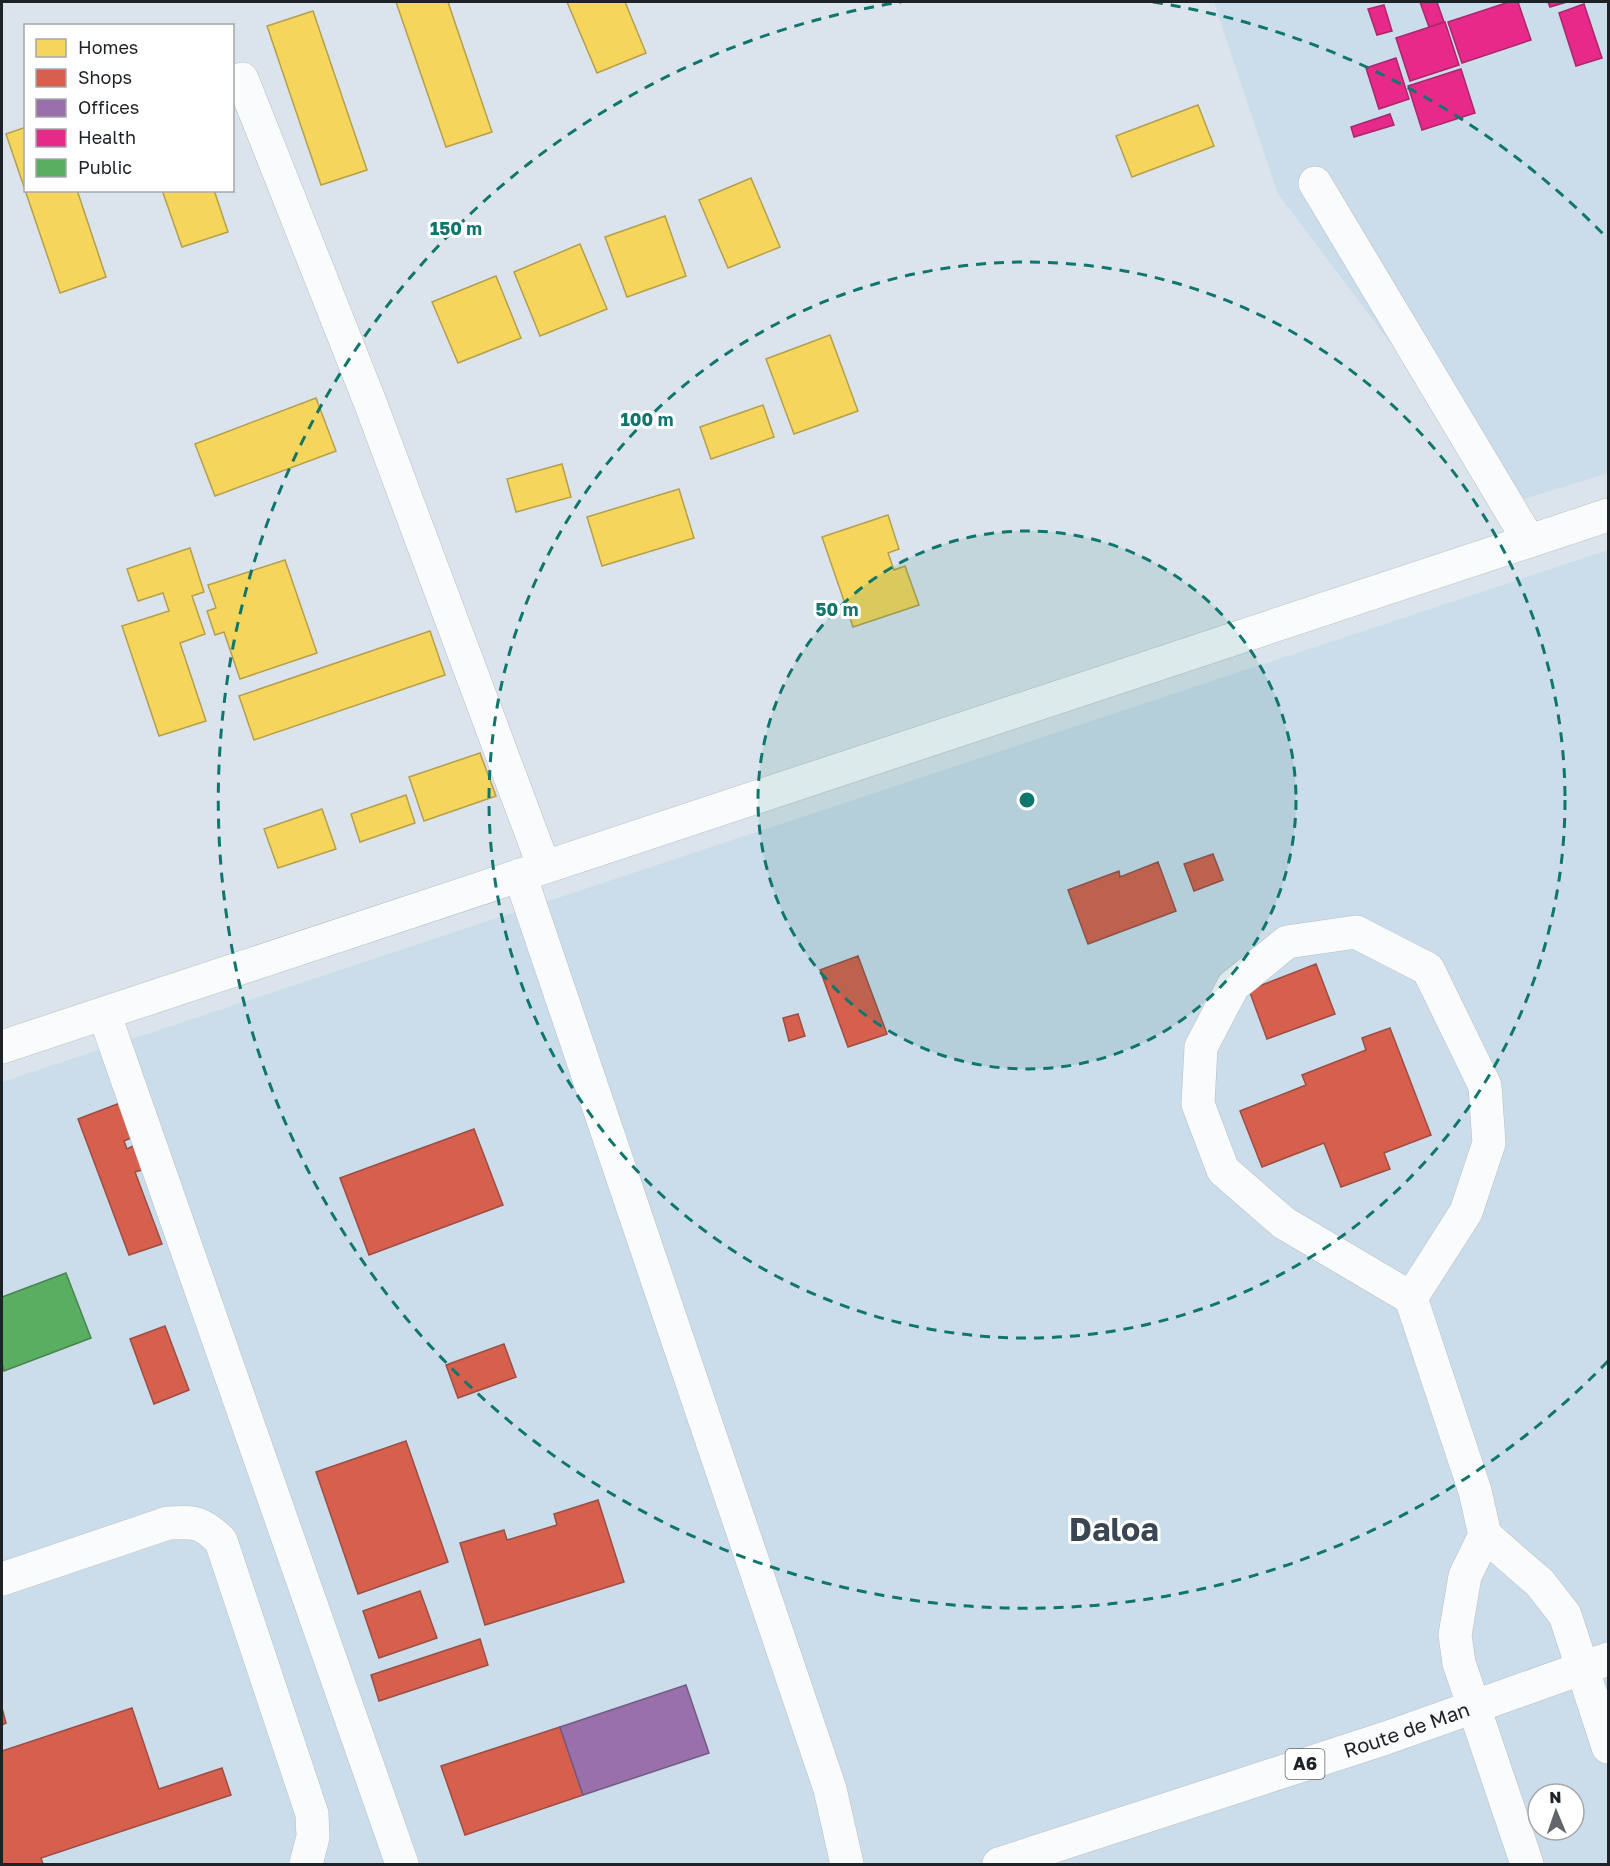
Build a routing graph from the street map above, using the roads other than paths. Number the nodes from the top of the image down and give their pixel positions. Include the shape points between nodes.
1 (242, 79) dead end
2 (1315, 183) dead end
3 (1608, 515) edge
4 (1529, 541) junction
5 (532, 871) junction
6 (104, 1013) junction
7 (2, 1047) edge
8 (1411, 1298) junction
9 (1485, 1535) junction
10 (2, 1579) edge
11 (1596, 1663) edge
12 (1473, 1707) junction
13 (1608, 1747) edge
14 (306, 1864) edge
15 (402, 1864) edge
16 (847, 1864) edge
17 (999, 1864) edge
18 (1527, 1864) edge

1 - 5 main road via 370,402
2 - 4 main road
3 - 4 main road
4 - 5 main road
5 - 6 main road
5 - 16 main road via 830,1789
6 - 7 main road
6 - 15 main road
8 - 8 main road via 1466,1212 1489,1143 1485,1086 1428,969 1356,932 1287,942 1233,986 1201,1047 1198,1104 1223,1170 1284,1224
8 - 9 main road via 1475,1491
9 - 11 main road via 1540,1583
9 - 12 main road via 1465,1576 1455,1635
10 - 14 main road via 168,1523 190,1522 207,1527 221,1541 312,1814 313,1837
11 - 12 main road, Route de Man / A6
11 - 13 main road
12 - 17 main road, Route de Man / A6
12 - 18 main road

